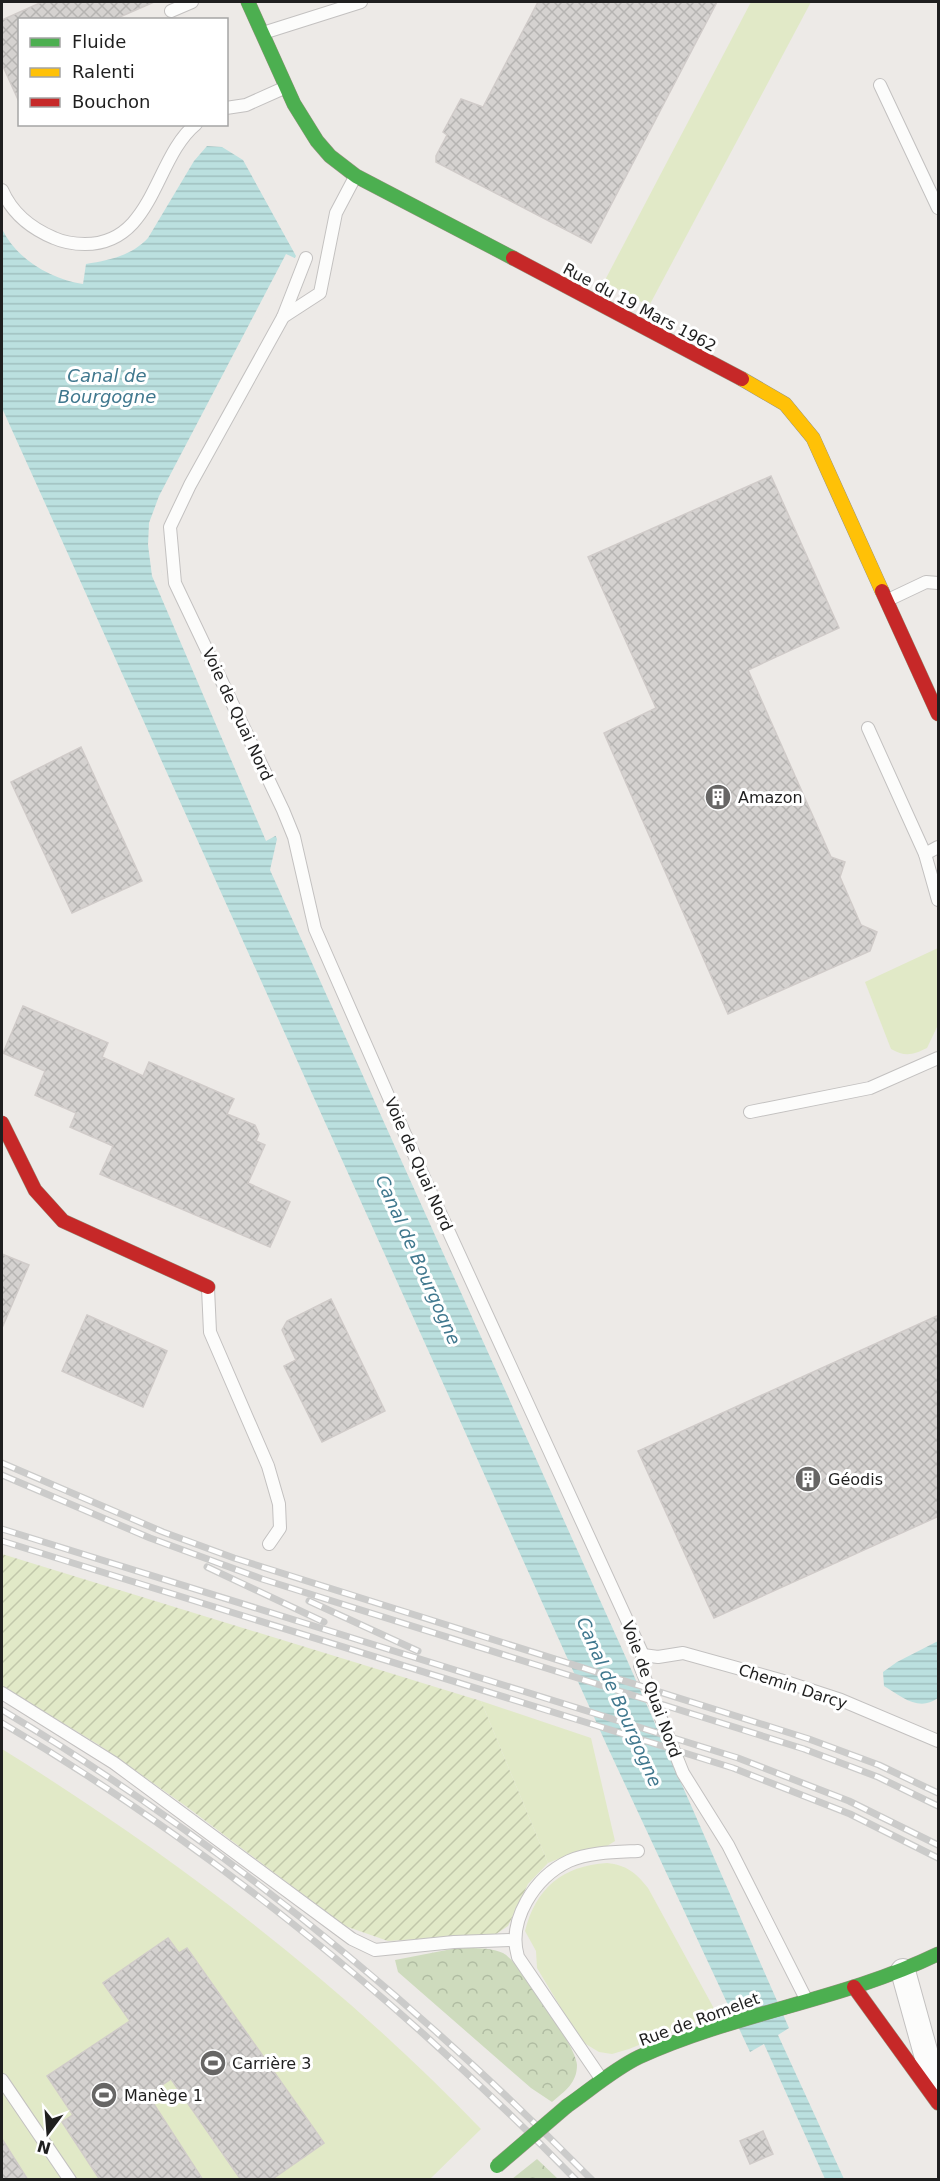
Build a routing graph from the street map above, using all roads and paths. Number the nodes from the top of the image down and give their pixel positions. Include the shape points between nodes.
1 (192, 2) edge
2 (248, 2) edge
3 (361, 2) edge
4 (171, 11) dead end
5 (262, 33) junction
6 (880, 85) dead end
7 (286, 87) junction
8 (228, 108) edge
9 (195, 126) edge
10 (356, 176) junction
11 (2, 190) edge
12 (939, 208) edge
13 (306, 258) dead end
14 (283, 317) junction
15 (939, 583) edge
16 (887, 600) junction
17 (939, 714) edge
18 (868, 728) dead end
19 (939, 848) edge
20 (924, 854) junction
21 (939, 900) edge
22 (939, 1058) edge
23 (750, 1112) dead end
24 (2, 1124) edge
25 (208, 1287) joint
26 (269, 1544) dead end
27 (643, 1655) junction
28 (2, 1694) edge
29 (939, 1741) edge
30 (638, 1851) dead end
31 (513, 1940) junction
32 (939, 1954) edge
33 (903, 1971) junction
34 (854, 1987) junction
35 (807, 2000) junction
36 (2, 2080) edge
37 (602, 2080) junction
38 (939, 2102) edge
39 (493, 2169) dead end
40 (70, 2180) edge

1 - 4 lane
2 - 5 street, Rue du 19 Mars 1962
3 - 5 lane
5 - 7 street, Rue du 19 Mars 1962
6 - 12 lane
7 - 8 lane via 246,105
7 - 10 street, Rue du 19 Mars 1962 via 307,126 330,156
9 - 11 lane via 142,212 126,231 100,244 66,244 37,231 9,207
10 - 14 lane, Voie de Quai Nord via 336,213 320,293
10 - 16 street, Rue du 19 Mars 1962 via 785,404 813,438
13 - 14 lane, Voie de Quai Nord
14 - 27 lane, Voie de Quai Nord via 189,485 170,527 175,583 290,828 315,929 421,1172
15 - 16 lane via 926,582
16 - 17 street, Rue du 19 Mars 1962
18 - 20 lane
19 - 20 lane
20 - 21 lane
22 - 23 lane via 870,1088
24 - 25 street via 35,1190 63,1221
25 - 26 lane via 210,1332 268,1466 279,1504 280,1528
27 - 29 lane, Chemin Darcy via 683,1653 780,1680 841,1700
27 - 35 lane, Voie de Quai Nord via 640,1666 682,1773 728,1845
28 - 31 lane via 114,1763 352,1939 375,1950 454,1941
30 - 31 lane via 569,1861 547,1876 529,1896
31 - 37 lane via 518,1957
32 - 33 street, Rue de Romelet
33 - 34 street, Rue de Romelet
33 - 38 street
34 - 35 street, Rue de Romelet
34 - 38 street
35 - 37 street, Rue de Romelet via 713,2028 636,2058
36 - 40 lane
37 - 39 street, Rue de Romelet, bridge

